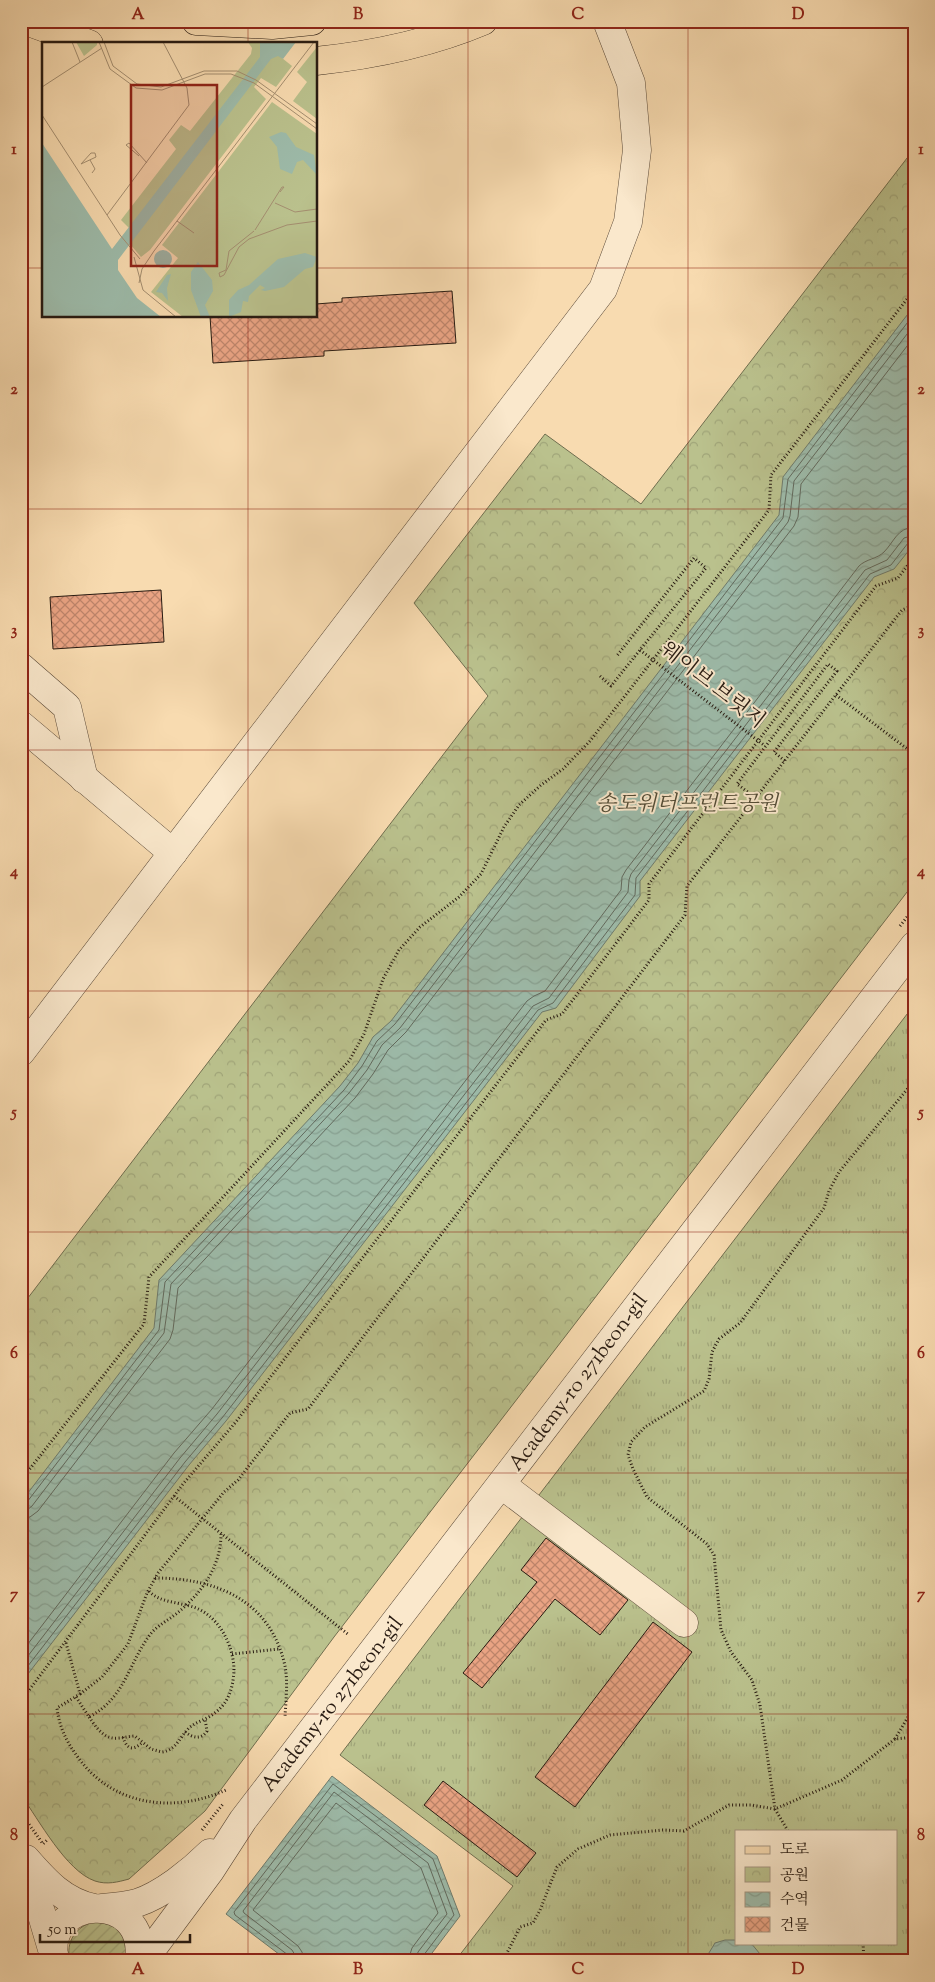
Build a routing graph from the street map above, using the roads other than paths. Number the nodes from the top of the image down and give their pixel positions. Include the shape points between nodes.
1 (26, 21) edge
2 (196, 21) edge
3 (312, 21) edge
4 (484, 21) edge
5 (607, 21) edge
6 (84, 42) edge
7 (318, 61) edge
8 (21, 667) edge
9 (21, 725) edge
10 (84, 780) junction
11 (173, 853) junction
12 (914, 946) edge
13 (21, 1052) edge
14 (502, 1485) junction
15 (684, 1623) dead end
16 (243, 1820) junction
17 (21, 1853) edge
18 (21, 1868) edge
19 (98, 1908) junction
20 (54, 1959) edge
21 (139, 1961) edge
22 (143, 1961) edge

1 - 6 main road
2 - 3 main road via 272,25
4 - 7 main road via 403,46
5 - 11 street via 631,83 638,150 628,222 603,289
8 - 10 street via 68,707
9 - 10 street
10 - 11 street
11 - 13 street
12 - 14 street, Academy-ro 271beon-gil
14 - 15 street
14 - 16 street, Academy-ro 271beon-gil
16 - 19 street via 197,1864 150,1897 127,1905
16 - 22 street via 210,1871
17 - 19 street via 50,1886 75,1902
18 - 20 street via 41,1912
19 - 20 street via 79,1911 64,1922 55,1938
19 - 21 street via 117,1912 132,1925 140,1942

